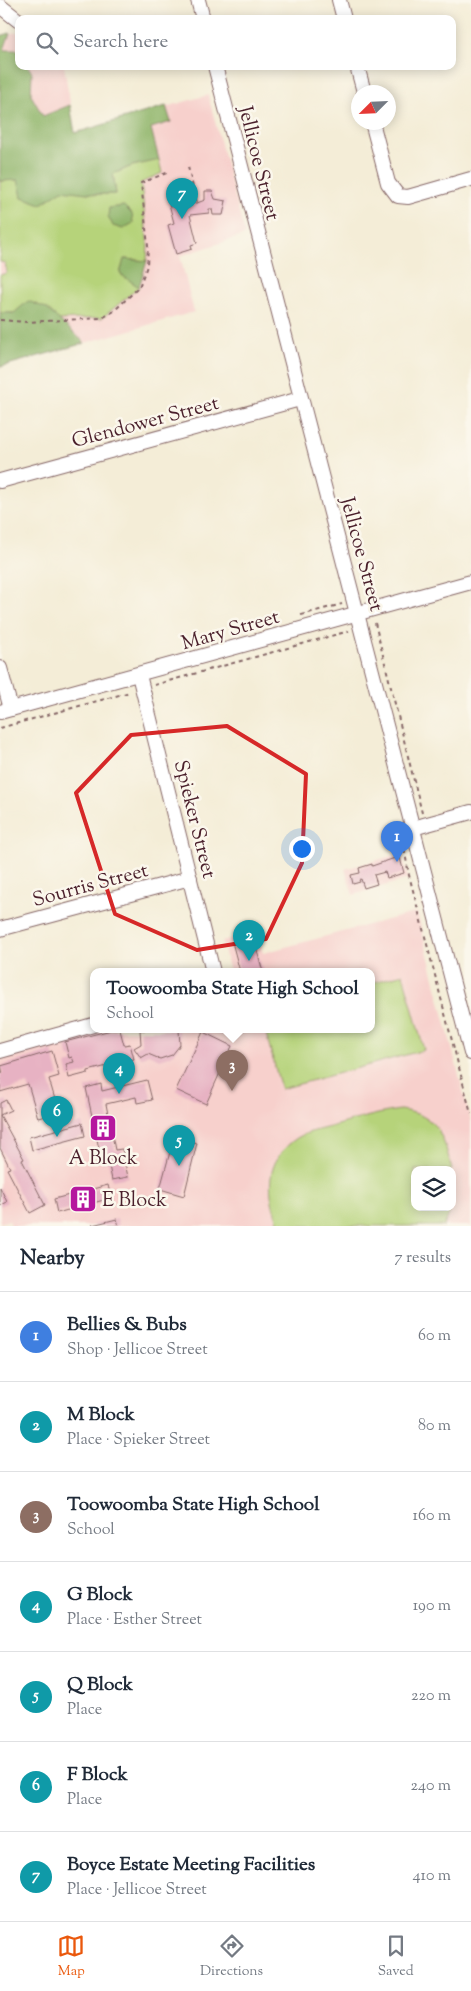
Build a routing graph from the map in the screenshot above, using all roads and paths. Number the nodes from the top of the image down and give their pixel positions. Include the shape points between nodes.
1 (198, 0) edge
2 (339, 0) edge
3 (0, 6) edge
4 (202, 15) edge
5 (343, 15) edge
6 (15, 18) edge
7 (216, 70) edge
8 (358, 70) edge
9 (362, 85) edge
10 (374, 130) edge
11 (188, 167) dead end
12 (169, 172) dead end
13 (471, 179) edge
14 (197, 202) dead end
15 (0, 320) edge
16 (300, 399) junction
17 (0, 481) edge
18 (471, 582) edge
19 (358, 614) junction
20 (351, 630) dead end
21 (0, 668) edge
22 (141, 681) junction
23 (5, 711) edge
24 (0, 728) edge
25 (471, 812) edge
26 (412, 828) junction
27 (402, 837) dead end
28 (190, 878) junction
29 (0, 930) edge
30 (212, 968) edge
31 (90, 1026) edge
32 (0, 1051) edge
33 (471, 1053) edge
34 (471, 1114) edge

1 - 4 street
2 - 5 street
3 - 6 street
7 - 16 street, Jellicoe Street
8 - 9 street
10 - 13 street via 388,183 398,196 408,197
11 - 14 path
12 - 15 path via 141,183 147,266 139,287 114,311 102,318 26,322
16 - 17 street, Glendower Street
16 - 19 street, Jellicoe Street
18 - 19 street, Mary Street
19 - 22 street, Mary Street
19 - 26 street, Jellicoe Street
20 - 22 path
21 - 23 street
22 - 23 street, Mary Street
22 - 24 path
22 - 28 street, Spieker Street
25 - 26 street
26 - 33 street, Jellicoe Street
27 - 34 path
28 - 29 street, Sourris Street
28 - 30 street, Spieker Street
31 - 32 street

